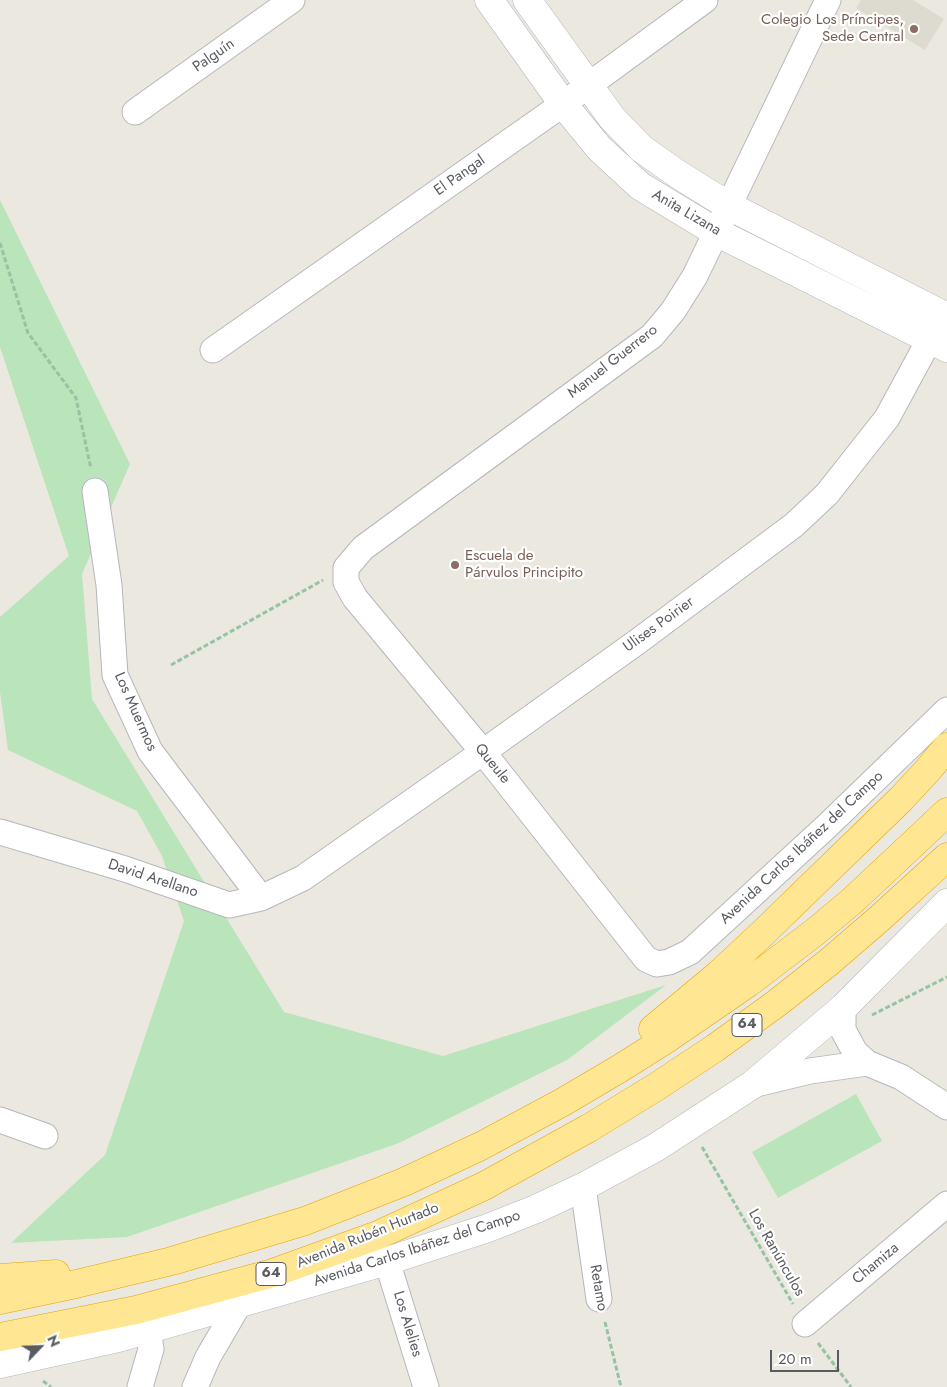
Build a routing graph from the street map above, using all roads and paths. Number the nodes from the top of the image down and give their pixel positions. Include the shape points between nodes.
1 (292, 0) edge
2 (489, 0) edge
3 (527, 0) edge
4 (705, 0) edge
5 (828, 0) edge
6 (587, 86) junction
7 (563, 104) junction
8 (135, 112) dead end
9 (729, 206) junction
10 (716, 232) junction
11 (0, 243) edge
12 (946, 313) edge
13 (939, 343) edge
14 (214, 350) dead end
15 (95, 491) joint
16 (346, 568) junction
17 (171, 665) dead end
18 (947, 710) edge
19 (947, 746) edge
20 (483, 752) junction
21 (947, 812) edge
22 (0, 832) edge
23 (947, 856) edge
24 (304, 878) joint
25 (261, 898) junction
26 (947, 903) edge
27 (646, 959) joint
28 (947, 977) edge
29 (843, 1019) junction
30 (867, 1063) junction
31 (752, 1085) junction
32 (562, 1102) junction
33 (947, 1107) edge
34 (0, 1120) edge
35 (689, 1125) junction
36 (45, 1136) dead end
37 (583, 1187) junction
38 (947, 1204) edge
39 (172, 1261) junction
40 (387, 1261) junction
41 (0, 1278) edge
42 (599, 1299) joint
43 (0, 1300) edge
44 (239, 1304) junction
45 (805, 1324) junction
46 (148, 1330) junction
47 (0, 1337) edge
48 (0, 1364) edge
49 (140, 1387) edge
50 (194, 1387) edge
51 (426, 1387) edge
52 (621, 1387) edge
53 (851, 1387) edge

1 - 8 street, Palguín
2 - 7 street, Anita Lizana
3 - 6 street, Anita Lizana
4 - 6 street, El Pangal
5 - 9 street, Manuel Guerrero
6 - 7 street, El Pangal
6 - 9 street, Anita Lizana via 642,149
7 - 10 street, Anita Lizana via 599,148 640,186
7 - 14 street, El Pangal
9 - 10 street, Manuel Guerrero
9 - 12 street, Anita Lizana
10 - 13 street, Anita Lizana
10 - 16 street, Manuel Guerrero via 696,276 652,336 363,548
11 - 15 path via 28,333 76,398
12 - 13 street, Ulises Poirier
13 - 20 street, Ulises Poirier via 887,418 808,513 637,642
15 - 25 street, Los Muermos via 110,585 115,675 150,751
16 - 17 path
16 - 20 street, Queule via 346,582 355,598
18 - 27 street, Avenida Carlos Ibáñez del Campo via 690,952 657,964
19 - 32 highway via 867,833 718,975
20 - 24 street, Ulises Poirier
20 - 27 street, Queule
21 - 32 highway, 64 via 852,901 780,960 665,1040
22 - 25 street, David Arellano via 229,904
23 - 47 highway, Avenida Rubén Hurtado / 64 via 856,939 777,1003 689,1066 526,1164 395,1228 282,1271 136,1310
24 - 25 street, David Arellano
26 - 29 street, Avenida Carlos Ibáñez del Campo
28 - 29 path via 896,1004
29 - 30 street via 855,1052
29 - 31 street, Avenida Carlos Ibáñez del Campo
30 - 31 street via 810,1071
30 - 33 street via 901,1077
31 - 35 street, Avenida Carlos Ibáñez del Campo
32 - 39 highway, 64 via 481,1146 341,1208
34 - 36 street
35 - 37 street, Avenida Carlos Ibáñez del Campo via 648,1152
35 - 45 path, Los Ranúnculos
37 - 40 street, Avenida Carlos Ibáñez del Campo via 536,1210
37 - 42 street, Retamo
38 - 45 street, Chamiza
39 - 41 highway
39 - 43 highway, 64
40 - 44 street, Avenida Carlos Ibáñez del Campo
40 - 51 street, Los Alelies
42 - 52 path, Retamo
44 - 46 street, Avenida Carlos Ibáñez del Campo
44 - 50 street
45 - 53 path, Los Ranúnculos
46 - 48 street, Avenida Carlos Ibáñez del Campo
46 - 49 street via 151,1349

